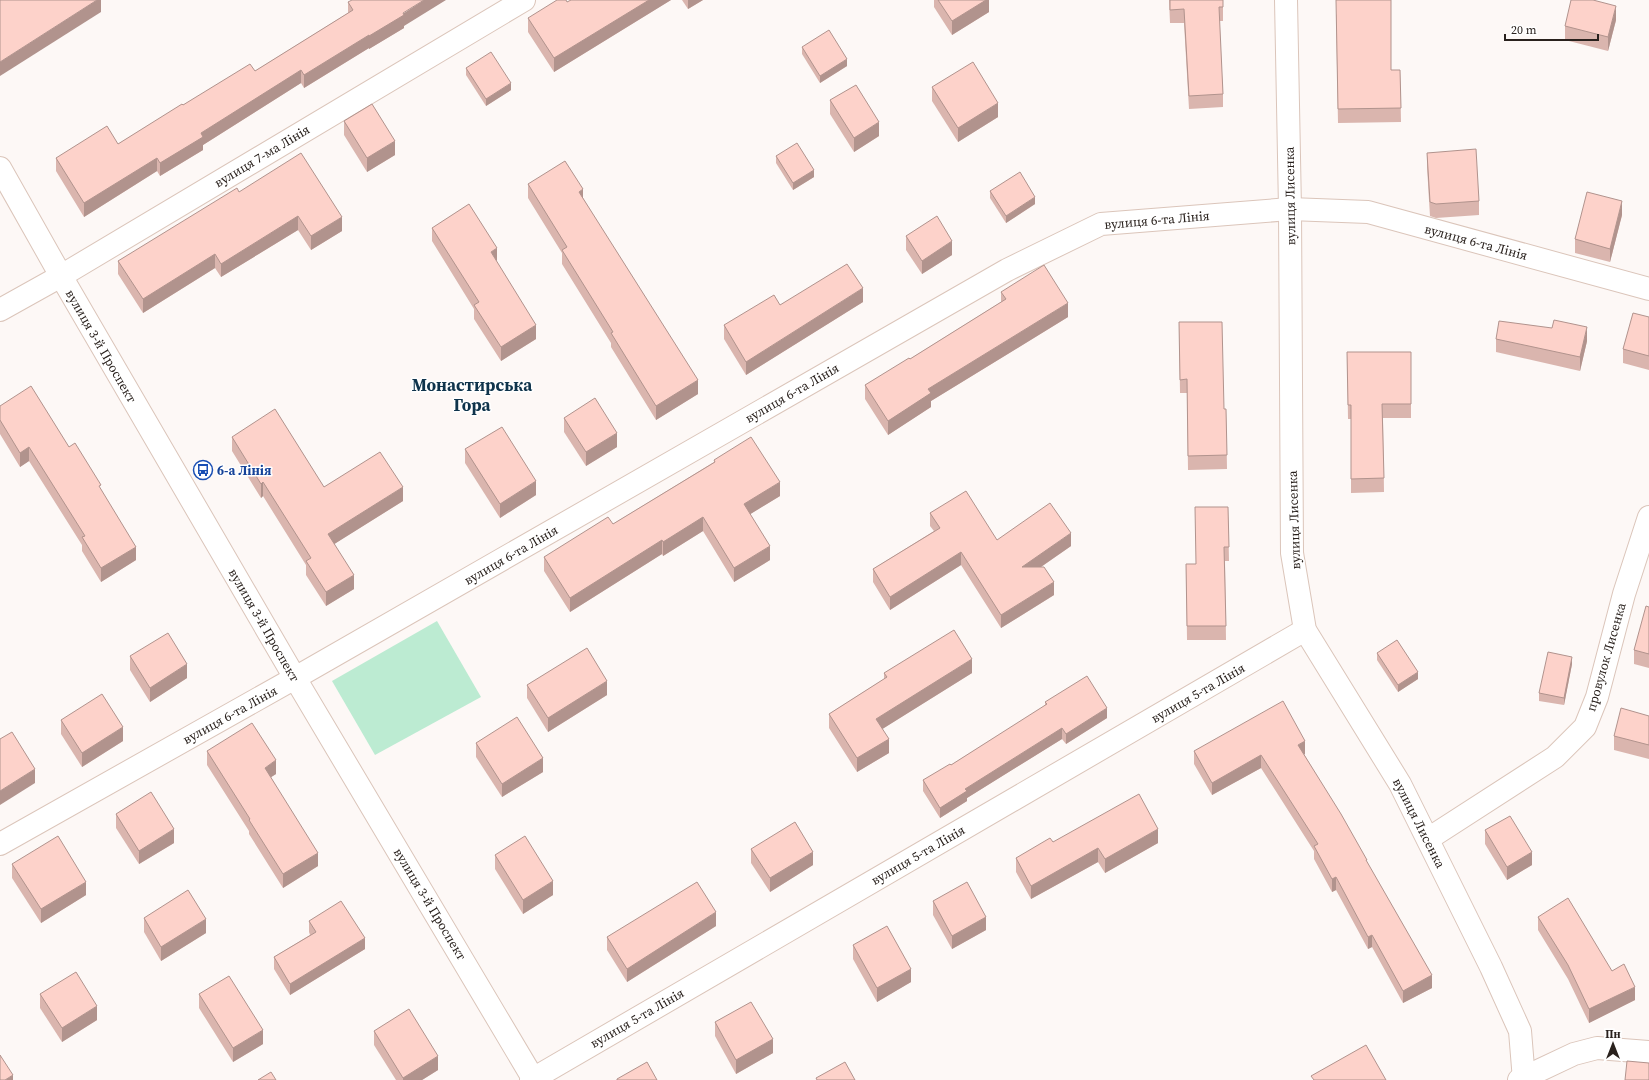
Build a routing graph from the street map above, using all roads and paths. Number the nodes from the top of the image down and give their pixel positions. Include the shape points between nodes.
1 (524, 0) edge
2 (1286, 0) edge
3 (0, 168) edge
4 (1290, 209) junction
5 (61, 276) junction
6 (1649, 289) edge
7 (0, 310) edge
8 (1649, 517) edge
9 (1305, 630) junction
10 (295, 678) junction
11 (1428, 839) junction
12 (0, 844) edge
13 (1649, 1052) edge
14 (533, 1079) edge
15 (1522, 1079) edge

1 - 5 street, вулиця 7-ма Лінія
2 - 4 street, вулиця Лисенка
3 - 5 street, вулиця 3-й Проспект
4 - 6 street, вулиця 6-та Лінія via 1368,212
4 - 9 street, вулиця Лисенка via 1292,553
4 - 10 street, вулиця 6-та Лінія via 1101,224 1007,270
5 - 7 street, вулиця 7-ма Лінія
5 - 10 street, вулиця 3-й Проспект
8 - 11 street, провулок Лисенка via 1624,594 1597,697 1585,727 1555,757
9 - 11 street, вулиця Лисенка via 1400,784
9 - 14 street, вулиця 5-та Лінія
10 - 12 street, вулиця 6-та Лінія
10 - 14 street, вулиця 3-й Проспект
11 - 15 street, вулиця Лисенка via 1520,1031
13 - 15 street via 1597,1048 1574,1054

